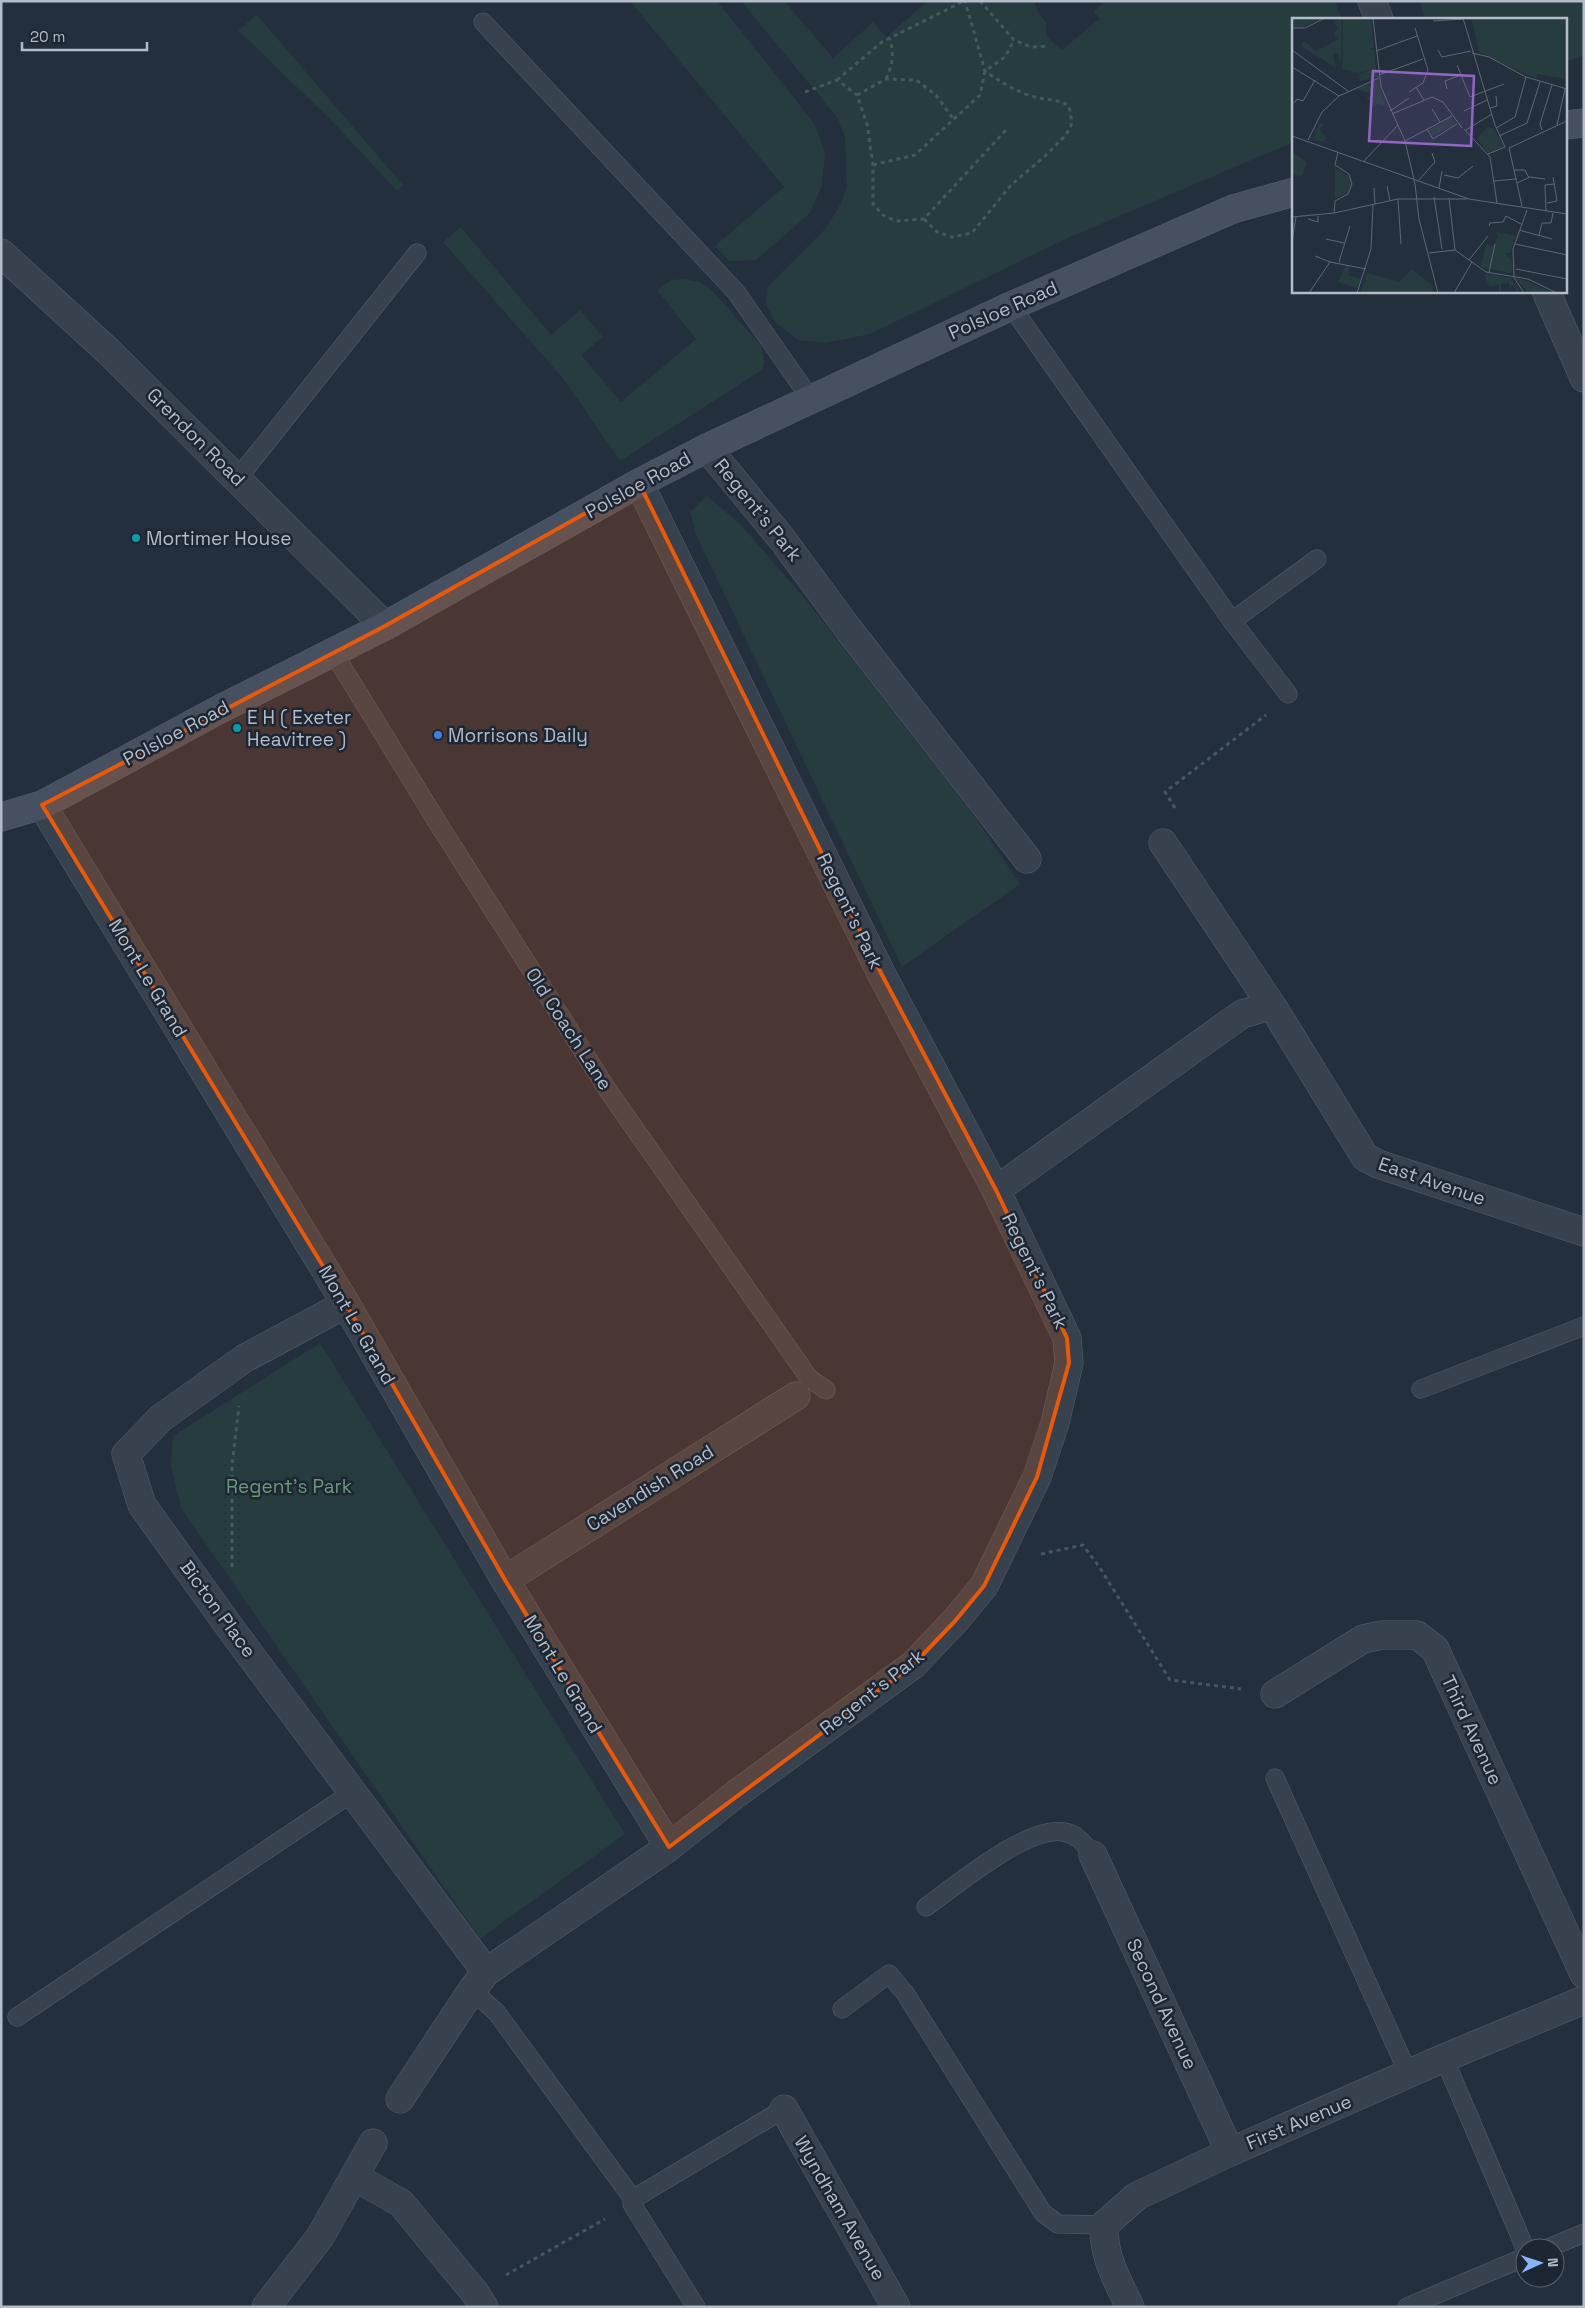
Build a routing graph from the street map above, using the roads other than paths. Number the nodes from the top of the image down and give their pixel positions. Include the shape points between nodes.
1 (1372, 1) edge
2 (1379, 18) edge
3 (483, 22) dead end
4 (1584, 123) edge
5 (1568, 125) edge
6 (1292, 193) edge
7 (1, 253) edge
8 (417, 253) dead end
9 (1546, 292) edge
10 (1011, 306) junction
11 (1584, 378) edge
12 (810, 398) junction
13 (707, 448) junction
14 (238, 478) junction
15 (640, 483) junction
16 (1317, 559) dead end
17 (1232, 620) junction
18 (385, 626) junction
19 (333, 652) junction
20 (1288, 694) road end
21 (42, 805) junction
22 (1, 817) edge
23 (1169, 852) road end
24 (1027, 859) dead end
25 (1270, 1006) junction
26 (996, 1190) junction
27 (1584, 1232) edge
28 (346, 1304) junction
29 (1584, 1326) edge
30 (1421, 1389) dead end
31 (826, 1390) dead end
32 (796, 1396) dead end
33 (505, 1580) junction
34 (1275, 1694) road end
35 (1276, 1778) dead end
36 (353, 1792) junction
37 (668, 1847) junction
38 (1093, 1855) joint
39 (926, 1907) dead end
40 (1584, 1974) edge
41 (479, 1981) junction
42 (1584, 2000) edge
43 (842, 2009) dead end
44 (18, 2017) dead end
45 (1444, 2058) junction
46 (1409, 2076) junction
47 (400, 2099) dead end
48 (784, 2109) joint
49 (373, 2143) dead end
50 (1230, 2152) junction
51 (355, 2177) junction
52 (632, 2201) junction
53 (1104, 2225) junction
54 (1584, 2233) edge
55 (1521, 2238) edge
56 (1565, 2241) edge
57 (1515, 2262) edge
58 (479, 2300) edge
59 (266, 2307) edge
60 (696, 2307) edge
61 (896, 2307) edge
62 (1130, 2307) edge
63 (1407, 2307) edge

1 - 2 street
3 - 12 lane via 736,292
4 - 5 street
6 - 10 street, Polsloe Road via 1233,209
7 - 14 street, Grendon Road via 108,350
8 - 14 lane
9 - 11 street
10 - 12 street, Polsloe Road
10 - 17 lane
12 - 13 street, Polsloe Road
13 - 15 street, Polsloe Road
13 - 24 street, Regent's Park via 782,539
14 - 18 street, Grendon Road
15 - 18 street, Polsloe Road
15 - 26 street, Regent's Park via 876,964
16 - 17 lane
17 - 20 lane
18 - 19 street, Polsloe Road
19 - 21 street, Polsloe Road
19 - 31 lane, Old Coach Lane via 435,820 606,1089 810,1378
21 - 22 street, Polsloe Road
21 - 28 street, Mont Le Grand
23 - 25 street, East Avenue
25 - 26 street via 1242,1014
25 - 27 street, East Avenue via 1365,1157
26 - 37 street, Regent's Park via 1068,1338 1069,1363 1055,1423 1037,1476 996,1563 984,1586 913,1665
28 - 33 street, Mont Le Grand
28 - 36 street, Bicton Place via 245,1358 161,1418 126,1454 142,1505
29 - 30 lane
32 - 33 street, Cavendish Road
33 - 37 street, Mont Le Grand
34 - 40 street, Third Avenue via 1364,1639 1382,1635 1417,1635 1435,1649
35 - 46 lane
36 - 41 street, Bicton Place
36 - 44 lane
37 - 41 street, Regent's Park
38 - 39 lane via 1079,1838 1063,1832 1038,1834 1017,1843
38 - 50 street, Second Avenue
41 - 47 street
41 - 52 lane via 497,2013
42 - 45 street, First Avenue
43 - 53 lane via 889,1974 905,1993 1043,2212 1058,2224
45 - 46 street, First Avenue
45 - 55 lane
46 - 50 street, First Avenue
48 - 52 lane
48 - 61 street, Wyndham Avenue
49 - 51 street
50 - 53 street, First Avenue via 1138,2196
51 - 58 street via 401,2203
51 - 59 street via 320,2237
52 - 60 lane
53 - 62 street via 1109,2263
54 - 56 lane
57 - 63 lane

